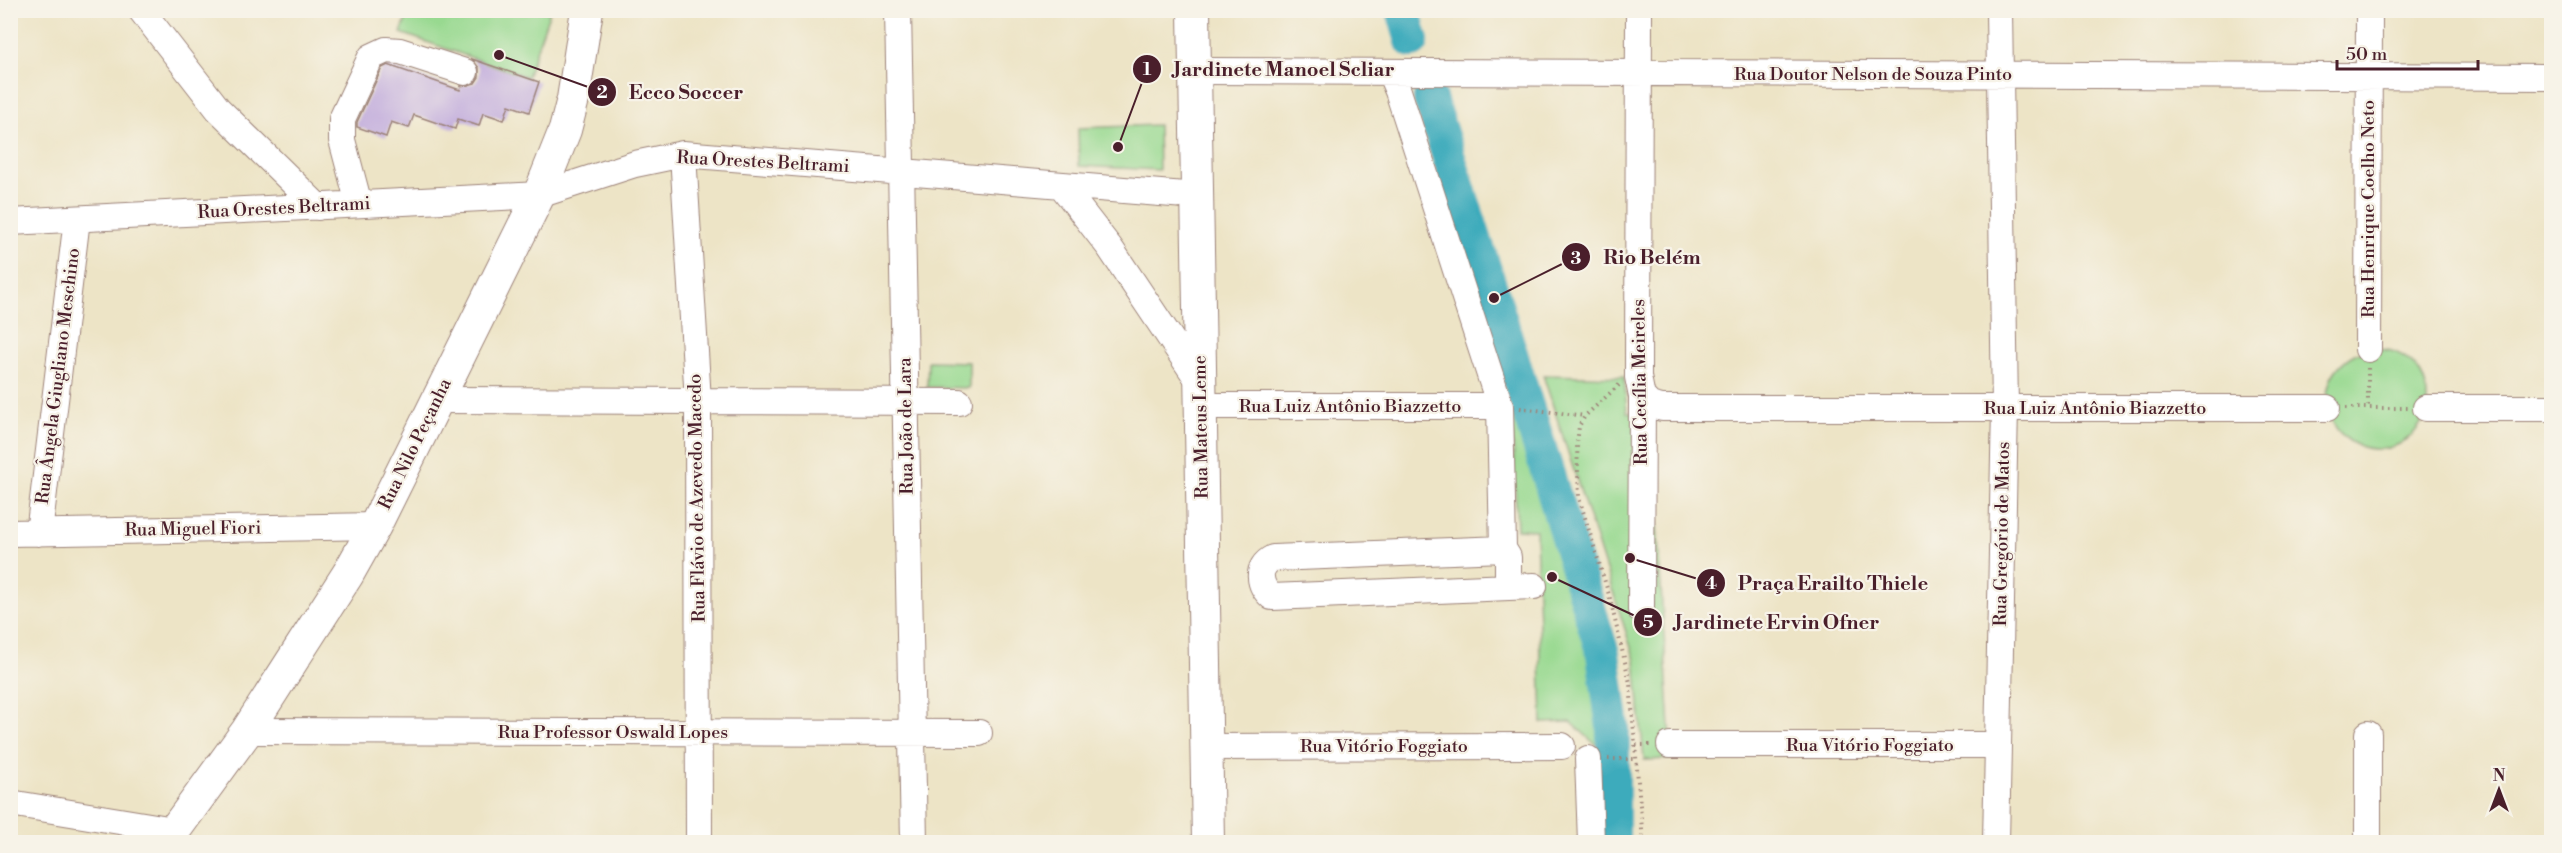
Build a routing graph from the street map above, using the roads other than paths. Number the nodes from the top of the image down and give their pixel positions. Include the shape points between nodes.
1 (141, 10) edge
2 (587, 10) edge
3 (898, 10) edge
4 (1194, 10) edge
5 (1639, 10) edge
6 (1999, 10) edge
7 (2369, 10) edge
8 (1195, 71) junction
9 (465, 72) dead end
10 (1390, 72) junction
11 (1639, 73) junction
12 (2000, 75) junction
13 (2369, 76) junction
14 (2552, 77) edge
15 (682, 154) junction
16 (901, 170) junction
17 (1060, 185) junction
18 (539, 195) junction
19 (1197, 196) junction
20 (359, 204) junction
21 (318, 207) junction
22 (77, 219) junction
23 (10, 222) edge
24 (2368, 349) road end
25 (1200, 395) junction
26 (1642, 397) junction
27 (436, 400) junction
28 (698, 401) junction
29 (906, 402) junction
30 (959, 402) dead end
31 (1510, 407) junction
32 (2005, 408) junction
33 (2327, 408) road end
34 (2427, 408) road end
35 (2552, 408) edge
36 (375, 526) junction
37 (10, 533) edge
38 (39, 533) junction
39 (1503, 549) junction
40 (1534, 586) dead end
41 (1508, 587) junction
42 (1641, 610) dead end
43 (247, 731) junction
44 (699, 733) junction
45 (912, 733) junction
46 (979, 733) dead end
47 (2368, 734) dead end
48 (1998, 744) junction
49 (1562, 746) dead end
50 (1670, 746) dead end
51 (1206, 747) junction
52 (1596, 759) road end
53 (10, 803) edge
54 (170, 836) edge
55 (699, 843) edge
56 (914, 843) edge
57 (1208, 843) edge
58 (1591, 843) edge
59 (1996, 843) edge
60 (2368, 843) edge

1 - 21 street via 218,109
2 - 18 main road, Rua Nilo Peçanha via 565,130
3 - 16 street, Rua João de Lara
4 - 8 main road, Rua Mateus Leme
5 - 11 street, Rua Cecília Meireles
6 - 12 street, Rua Gregório de Matos
7 - 13 street, Rua Henrique Coelho Neto
8 - 10 street, Rua Doutor Nelson de Souza Pinto
8 - 19 main road, Rua Mateus Leme
9 - 20 street via 400,51 386,50 371,57 342,119 342,140
10 - 11 street, Rua Doutor Nelson de Souza Pinto
10 - 31 street
11 - 12 street, Rua Doutor Nelson de Souza Pinto
11 - 26 street, Rua Cecília Meireles via 1638,377
12 - 13 street, Rua Doutor Nelson de Souza Pinto
12 - 32 street, Rua Gregório de Matos
13 - 14 street, Rua Doutor Nelson de Souza Pinto
13 - 24 street, Rua Henrique Coelho Neto
15 - 16 street, Rua Orestes Beltrami
15 - 18 street, Rua Orestes Beltrami via 635,164
15 - 28 street, Rua Flávio de Azevedo Macedo
16 - 17 street, Rua Orestes Beltrami
16 - 29 street, Rua João de Lara
17 - 19 street, Rua Orestes Beltrami
17 - 25 street via 1110,248
18 - 20 street, Rua Orestes Beltrami
18 - 27 main road, Rua Nilo Peçanha
19 - 25 main road, Rua Mateus Leme
20 - 21 street, Rua Orestes Beltrami
21 - 22 street, Rua Orestes Beltrami
22 - 23 street, Rua Orestes Beltrami
22 - 38 street, Rua Ângela Giugliano Meschino
25 - 31 street, Rua Luiz Antônio Biazzetto
25 - 51 main road, Rua Mateus Leme
26 - 32 street, Rua Luiz Antônio Biazzetto via 1650,405 1662,408
26 - 42 street, Rua Cecília Meireles
27 - 28 street
27 - 36 main road, Rua Nilo Peçanha
28 - 29 street
28 - 44 street, Rua Flávio de Azevedo Macedo
29 - 30 street
29 - 45 street, Rua João de Lara
31 - 39 street
32 - 33 street, Rua Luiz Antônio Biazzetto
32 - 48 street, Rua Gregório de Matos
34 - 35 street
36 - 38 street, Rua Miguel Fiori
36 - 43 main road, Rua Nilo Peçanha
37 - 38 street, Rua Miguel Fiori
39 - 41 street via 1508,557
39 - 41 street via 1273,558 1265,562 1260,581 1272,597
40 - 41 street
43 - 44 street, Rua Professor Oswald Lopes
43 - 54 main road, Rua Nilo Peçanha
44 - 45 street, Rua Professor Oswald Lopes
44 - 55 street, Rua Flávio de Azevedo Macedo
45 - 46 street, Rua Professor Oswald Lopes
45 - 56 street, Rua João de Lara
47 - 60 street
48 - 50 street, Rua Vitório Foggiato
48 - 59 street, Rua Gregório de Matos
49 - 51 street, Rua Vitório Foggiato
51 - 57 main road, Rua Mateus Leme
52 - 58 street
53 - 54 street

